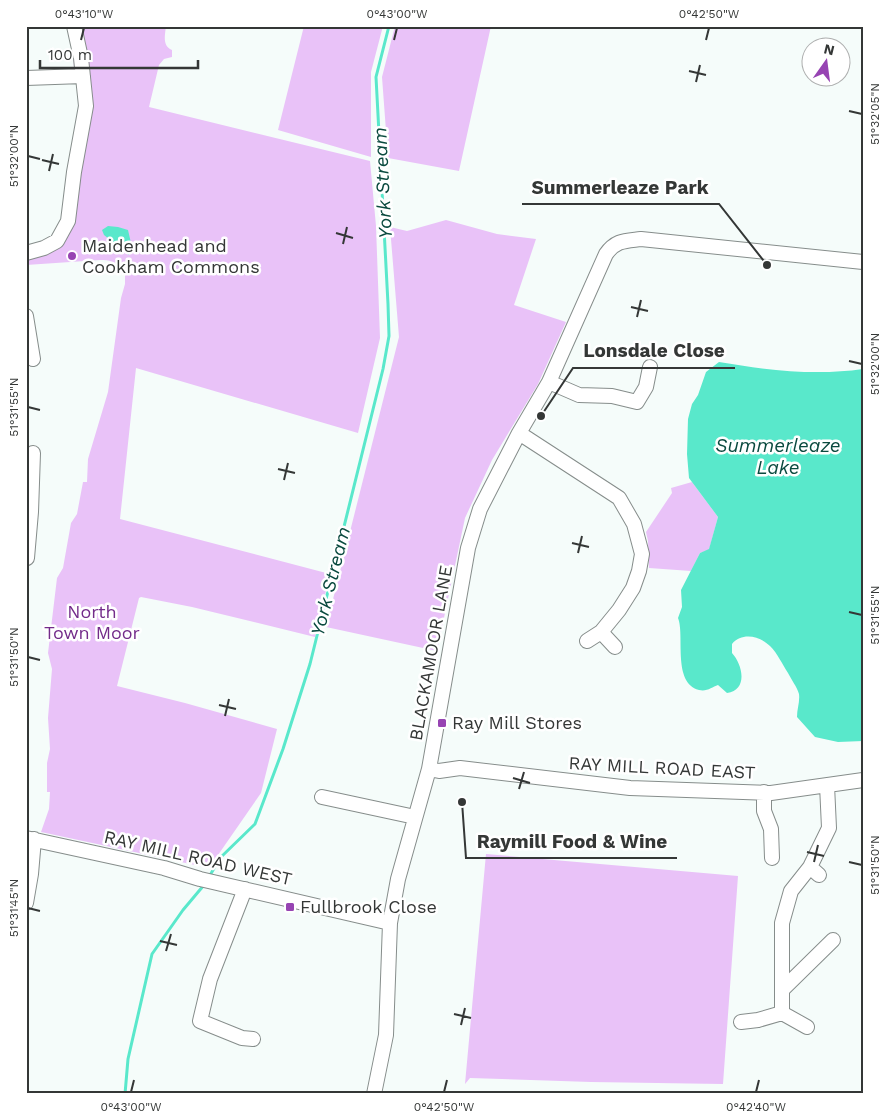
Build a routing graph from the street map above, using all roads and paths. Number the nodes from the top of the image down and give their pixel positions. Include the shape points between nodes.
1 (74, 26) edge
2 (83, 76) junction
3 (26, 78) edge
4 (26, 253) edge
5 (863, 262) edge
6 (26, 316) edge
7 (32, 358) dead end
8 (650, 367) dead end
9 (550, 382) junction
10 (519, 433) junction
11 (33, 453) dead end
12 (29, 512) edge
13 (27, 558) edge
14 (600, 632) junction
15 (587, 641) dead end
16 (615, 648) dead end
17 (429, 769) junction
18 (863, 780) edge
19 (827, 785) junction
20 (764, 792) junction
21 (322, 797) dead end
22 (415, 817) junction
23 (30, 839) edge
24 (772, 858) dead end
25 (245, 889) junction
26 (27, 901) edge
27 (390, 923) junction
28 (833, 940) dead end
29 (782, 990) junction
30 (782, 1013) junction
31 (741, 1022) dead end
32 (807, 1027) dead end
33 (253, 1039) dead end
34 (374, 1094) edge

1 - 2 street
2 - 3 street
2 - 4 street via 86,106 68,221 57,241
5 - 9 street, BLACKAMOOR LANE via 641,239 620,241 606,254
6 - 7 street
8 - 9 street via 646,386 637,402 612,396 579,395
9 - 10 street, BLACKAMOOR LANE
10 - 14 street via 619,498 634,524 642,554 639,571 619,610
10 - 17 street, BLACKAMOOR LANE via 480,509 468,548
11 - 12 street
12 - 13 street
14 - 15 street
14 - 16 street
17 - 20 street, RAY MILL ROAD EAST via 460,768 630,788
17 - 22 street, BLACKAMOOR LANE
18 - 19 street, RAY MILL ROAD EAST
19 - 20 street, RAY MILL ROAD EAST
19 - 29 street via 829,828 815,871 791,891 782,923
20 - 24 street
21 - 22 street
22 - 27 street, BLACKAMOOR LANE
23 - 25 street, RAY MILL ROAD WEST
23 - 26 street via 31,874
25 - 27 street, RAY MILL ROAD WEST
25 - 33 street via 210,979 200,1021 242,1038
27 - 34 street, BLACKAMOOR LANE via 386,1035
28 - 29 street
29 - 30 street
30 - 31 street
30 - 32 street

